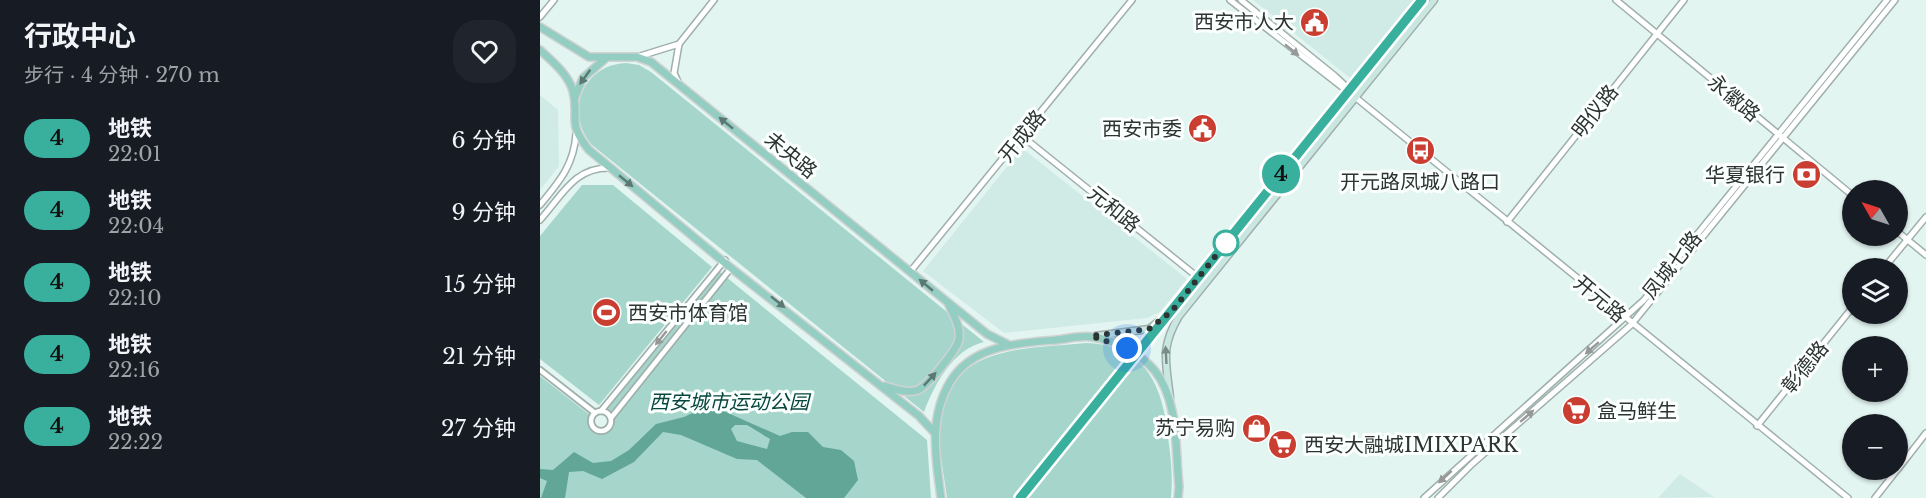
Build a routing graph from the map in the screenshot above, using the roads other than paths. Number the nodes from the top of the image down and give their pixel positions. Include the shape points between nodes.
1 (555, 0) edge
2 (714, 0) edge
3 (1132, 0) edge
4 (1230, 0) edge
5 (1241, 0) edge
6 (1424, 0) edge
7 (1434, 0) edge
8 (1616, 0) edge
9 (1684, 0) edge
10 (1887, 0) edge
11 (1895, 0) edge
12 (540, 17) edge
13 (540, 27) edge
14 (1657, 33) junction
15 (679, 44) junction
16 (540, 50) edge
17 (637, 57) junction
18 (606, 58) junction
19 (680, 86) junction
20 (1349, 92) junction
21 (1354, 98) junction
22 (573, 102) junction
23 (576, 134) junction
24 (1022, 136) junction
25 (1780, 136) junction
26 (610, 168) junction
27 (1842, 187) edge
28 (540, 205) edge
29 (1926, 217) edge
30 (540, 220) edge
31 (1507, 222) junction
32 (1908, 240) joint
33 (1903, 246) edge
34 (1926, 255) edge
35 (1893, 258) edge
36 (725, 260) junction
37 (731, 268) junction
38 (910, 272) junction
39 (1202, 281) junction
40 (947, 302) junction
41 (1625, 319) junction
42 (1842, 320) edge
43 (1631, 324) junction
44 (1091, 336) junction
45 (1007, 344) junction
46 (540, 370) edge
47 (877, 383) junction
48 (1170, 398) junction
49 (601, 411) junction
50 (595, 413) junction
51 (611, 418) junction
52 (1757, 426) junction
53 (934, 432) junction
54 (1926, 433) edge
55 (1908, 455) edge
56 (1889, 480) edge
57 (941, 498) edge
58 (1179, 498) edge
59 (1424, 498) edge
60 (1438, 498) edge
61 (1848, 498) edge
62 (1875, 498) edge

1 - 12 street
2 - 15 street
3 - 24 street, 开成路
4 -> 20 street
5 - 20 street
6 - 20 main road
7 - 21 main road
8 - 14 street, 永徽路
9 - 14 street, 明仪路
10 - 25 street, 凤城七路
11 - 25 street, 凤城七路
13 - 18 main road via 589,57
14 - 25 street, 永徽路
14 - 31 street, 明仪路
15 - 17 street
15 - 19 street via 674,73
16 - 22 main road via 561,69 573,92
17 - 18 main road
17 - 19 main road, 未央路 via 651,62
18 -> 22 main road via 583,78
38 -> 19 main road, 未央路
20 - 21 street
20 - 39 main road
21 - 31 street, 开元路
21 - 39 main road
22 - 23 main road
23 - 26 main road
23 - 28 street via 567,171
24 - 38 street, 开成路
24 - 39 street, 元和路
25 - 27 street, 永徽路
25 - 41 street, 凤城七路
25 - 43 street, 凤城七路
26 - 30 street via 589,170 575,177
26 -> 36 main road
29 - 32 street
31 - 41 street, 开元路
32 - 34 street
33 - 35 street
36 - 37 main road
36 -> 49 street
37 -> 47 main road
37 - 51 street
40 -> 38 main road, 未央路
39 - 44 main road via 1149,329
48 -> 39 main road via 1167,335
40 - 45 main road, 未央路 via 987,334
47 -> 40 main road via 900,391 916,391 926,384 957,347 960,337
41 - 43 street, 开元路
41 -> 59 street, 凤城七路
42 - 52 street, 彰德路
43 - 52 street, 开元路
60 -> 43 street, 凤城七路
44 - 45 main road
44 - 48 main road via 1127,348 1155,371
45 - 53 main road via 967,363 950,381 939,405
46 - 50 street
47 - 53 main road
48 - 58 main road
49 - 50 street
49 - 51 street
50 - 51 street via 591,422 597,430 607,429
52 - 61 street, 开元路
53 - 57 main road
54 - 55 street
56 - 62 street

